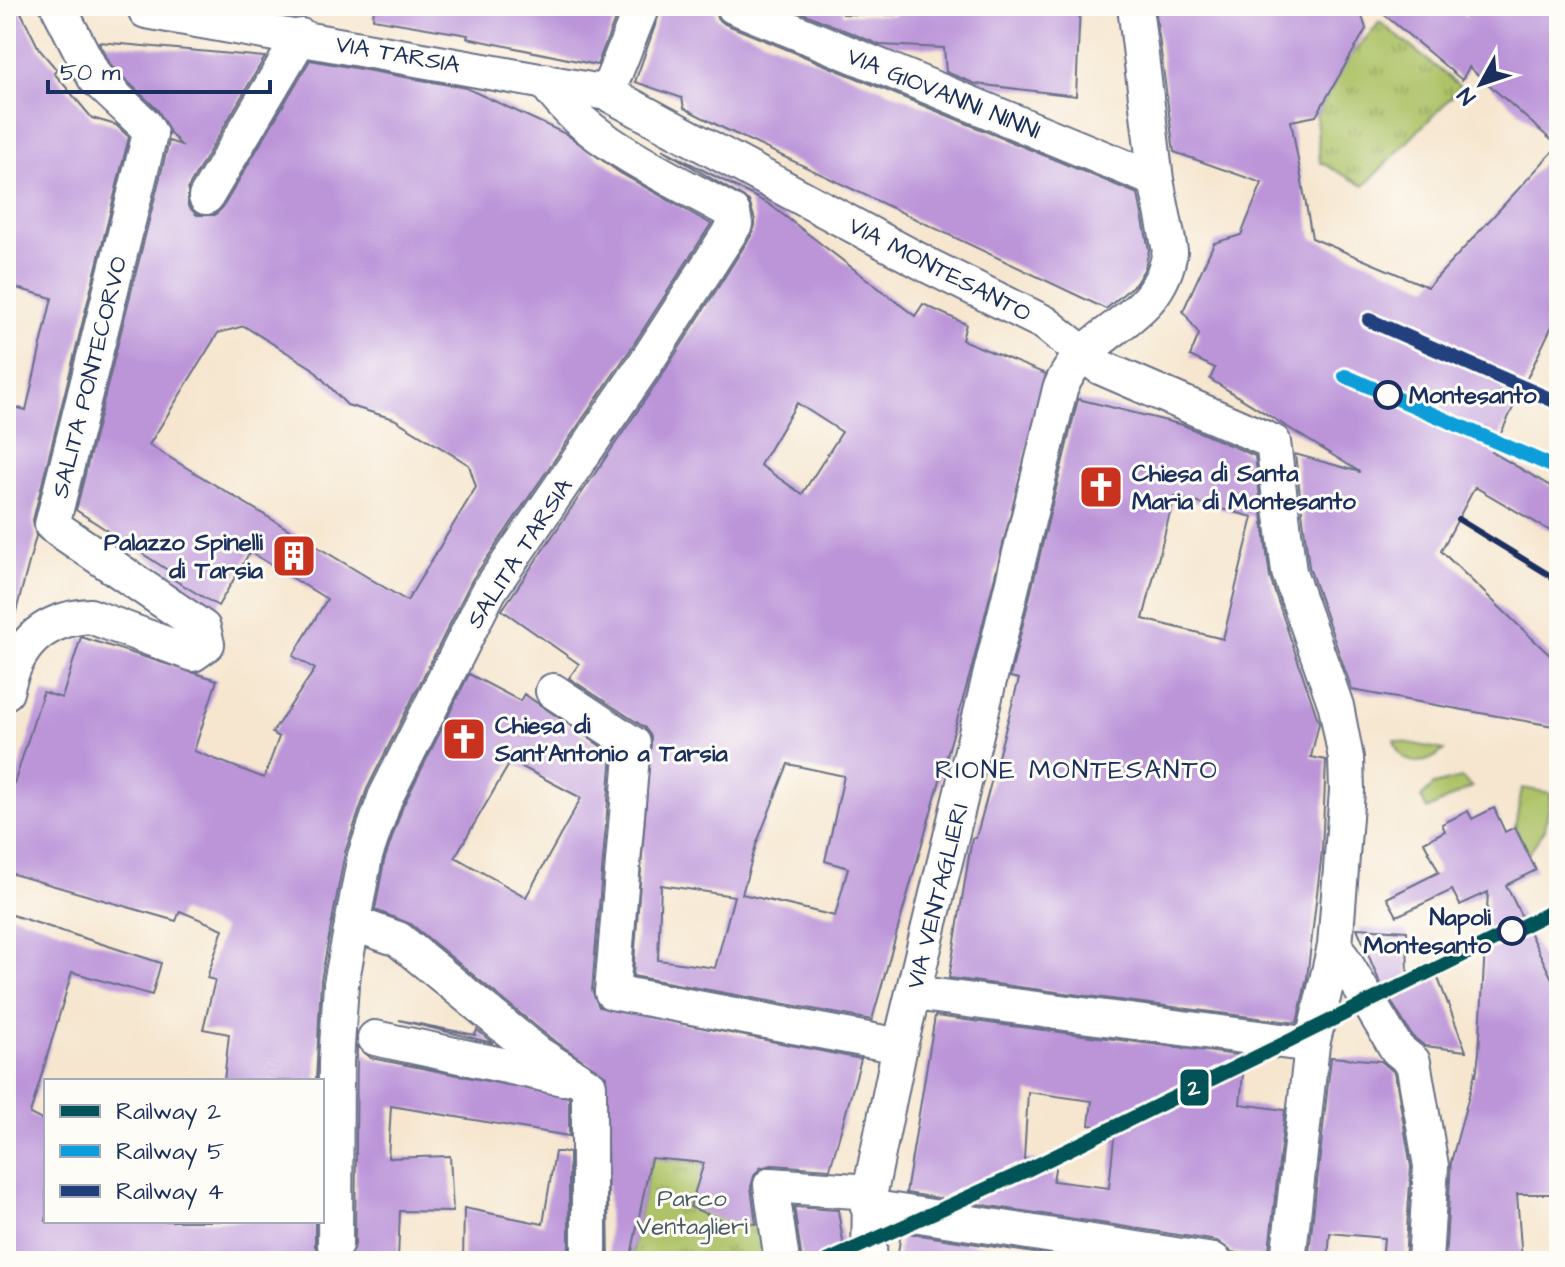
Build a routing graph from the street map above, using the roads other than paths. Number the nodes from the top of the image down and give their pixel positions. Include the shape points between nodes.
1 (58, 6) edge
2 (144, 6) edge
3 (642, 6) edge
4 (733, 6) edge
5 (1135, 6) edge
6 (301, 36) junction
7 (545, 81) junction
8 (607, 93) junction
9 (1155, 168) junction
10 (206, 197) dead end
11 (1081, 352) junction
12 (553, 691) dead end
13 (6, 692) edge
14 (352, 923) junction
15 (1335, 946) junction
16 (913, 993) junction
17 (356, 1034) junction
18 (1312, 1045) junction
19 (900, 1046) junction
20 (585, 1083) junction
21 (869, 1200) junction
22 (335, 1245) dead end
23 (589, 1261) edge
24 (782, 1261) edge
25 (869, 1261) edge
26 (1214, 1261) edge
27 (1288, 1261) edge
28 (1425, 1261) edge

1 - 13 street, SALITA PONTECORVO via 95,78 150,134 52,525 203,628 207,644 193,654 90,616 74,617 33,636 13,663
2 - 6 street, VIA TARSIA via 146,11
3 - 8 street
4 - 9 street, VIA GIOVANNI NINNI
5 - 9 street
6 - 7 street, VIA TARSIA
6 - 10 street
7 - 8 street, VIA TARSIA
7 - 14 street, SALITA TARSIA via 587,126 733,213 735,224 489,591 385,798 365,856
8 - 11 street, VIA MONTESANTO via 1045,323
9 - 11 street via 1170,251 1164,276 1137,312
11 - 15 street, VIA MONTESANTO via 1100,367 1273,442 1289,572 1336,706 1346,758
11 - 16 street, VIA VENTAGLIERI via 1060,389
12 - 19 street via 633,744 612,992
14 - 17 street, SALITA TARSIA
14 - 20 street via 398,939 537,1053
15 - 18 street
15 - 28 street via 1397,1049 1413,1062 1431,1166
16 - 18 street
16 - 19 street, VIA VENTAGLIERI
17 - 20 street
17 - 22 street, SALITA TARSIA
18 - 27 street
19 - 21 street, VIA VENTAGLIERI
20 - 23 street via 592,1094
21 - 24 street via 771,1185
21 - 25 street, VIA VENTAGLIERI
21 - 26 street

